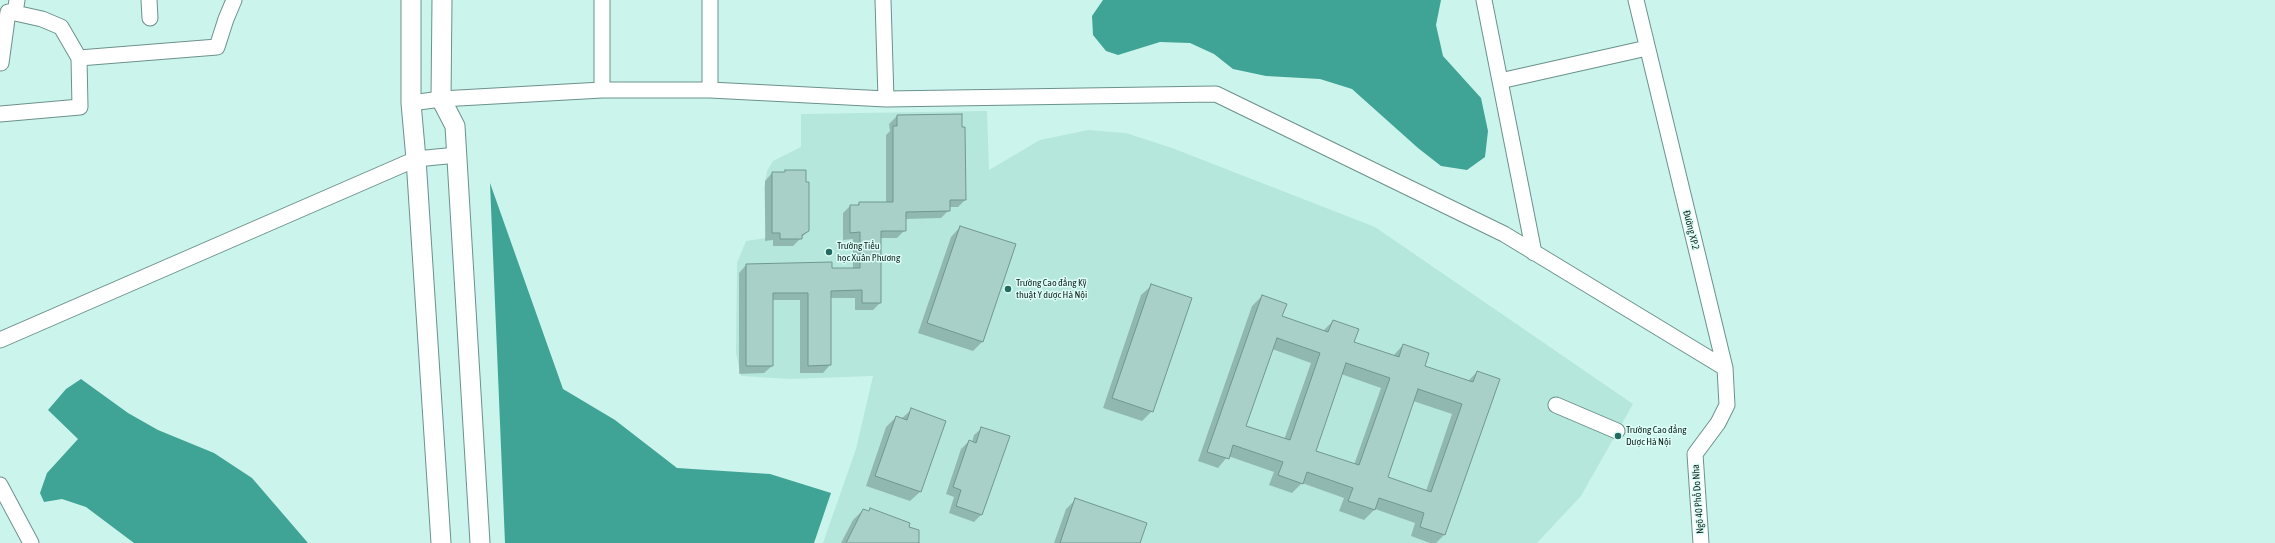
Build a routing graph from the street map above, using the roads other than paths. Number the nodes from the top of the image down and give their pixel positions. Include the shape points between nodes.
1 (150, 0) edge
2 (234, 0) edge
3 (411, 0) edge
4 (442, 0) edge
5 (602, 0) edge
6 (710, 0) edge
7 (883, 0) edge
8 (1484, 0) edge
9 (1636, 0) edge
10 (16, 7) edge
11 (150, 18) dead end
12 (1647, 48) junction
13 (79, 58) junction
14 (1, 63) edge
15 (1500, 81) junction
16 (602, 90) junction
17 (710, 90) junction
18 (441, 99) junction
19 (886, 99) junction
20 (410, 103) junction
21 (0, 114) edge
22 (457, 155) junction
23 (416, 159) junction
24 (1534, 253) junction
25 (0, 340) edge
26 (1724, 368) junction
27 (1556, 405) dead end
28 (1617, 431) dead end
29 (1695, 454) joint
30 (0, 485) edge
31 (5, 508) edge
32 (31, 543) edge
33 (441, 543) edge
34 (480, 543) edge
35 (1701, 543) edge

1 - 11 street
2 - 13 street via 217,48
3 - 20 street
4 - 18 street
5 - 16 street
6 - 17 street
7 - 19 street
8 - 15 street
9 - 12 street, Đường XP.2
10 - 13 street via 61,27
10 - 14 street via 8,12
12 - 15 street
12 - 26 street, Đường XP.2
13 - 21 street via 80,107
15 - 24 street
16 - 17 street
16 - 18 street
17 - 19 street
18 - 20 street
18 - 22 street via 456,126
19 - 24 street via 1216,94 1504,234
20 - 23 street
22 - 23 street
22 - 34 street
23 - 25 street
23 - 33 street
24 - 26 street
26 - 29 street, Đường XP.2 via 1726,405 1718,423
27 - 28 street
29 - 35 street, Ngõ 40 Phố Do Nha
30 - 31 street
31 - 32 street

